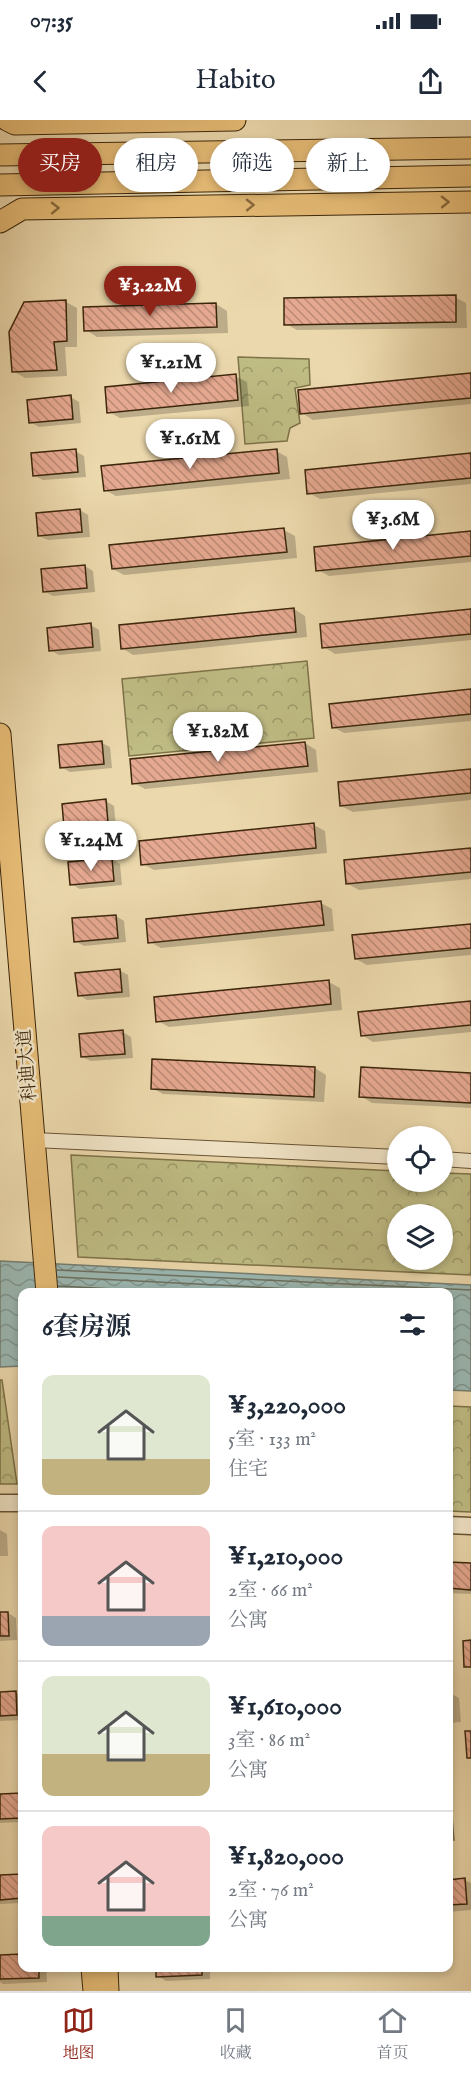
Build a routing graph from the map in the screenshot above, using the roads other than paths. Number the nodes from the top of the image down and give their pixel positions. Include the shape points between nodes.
1 (7, 120) edge
2 (235, 120) edge
3 (471, 148) edge
4 (0, 155) edge
5 (471, 177) edge
6 (0, 185) edge
7 (471, 202) edge
8 (0, 222) edge
9 (0, 734) edge
10 (0, 862) edge
11 (34, 1140) junction
12 (387, 1156) edge
13 (453, 1160) edge
14 (471, 1161) edge
15 (38, 1252) junction
16 (36, 1288) edge
17 (46, 1288) edge
18 (0, 1503) edge
19 (18, 1503) edge
20 (453, 1525) edge
21 (471, 1526) edge
22 (92, 1972) edge
23 (107, 1972) edge
24 (94, 1991) edge
25 (108, 1991) edge

1 - 2 main road via 15,124
3 - 4 main road
5 - 6 main road
8 -> 7 main road via 22,209
9 - 11 main road, 科迪大道
10 - 15 main road, 科迪大道
11 - 12 street
11 - 15 main road, 科迪大道
13 - 14 street
15 - 16 main road
15 - 17 main road
18 - 19 street
20 - 21 street
22 - 24 main road
23 - 25 main road

